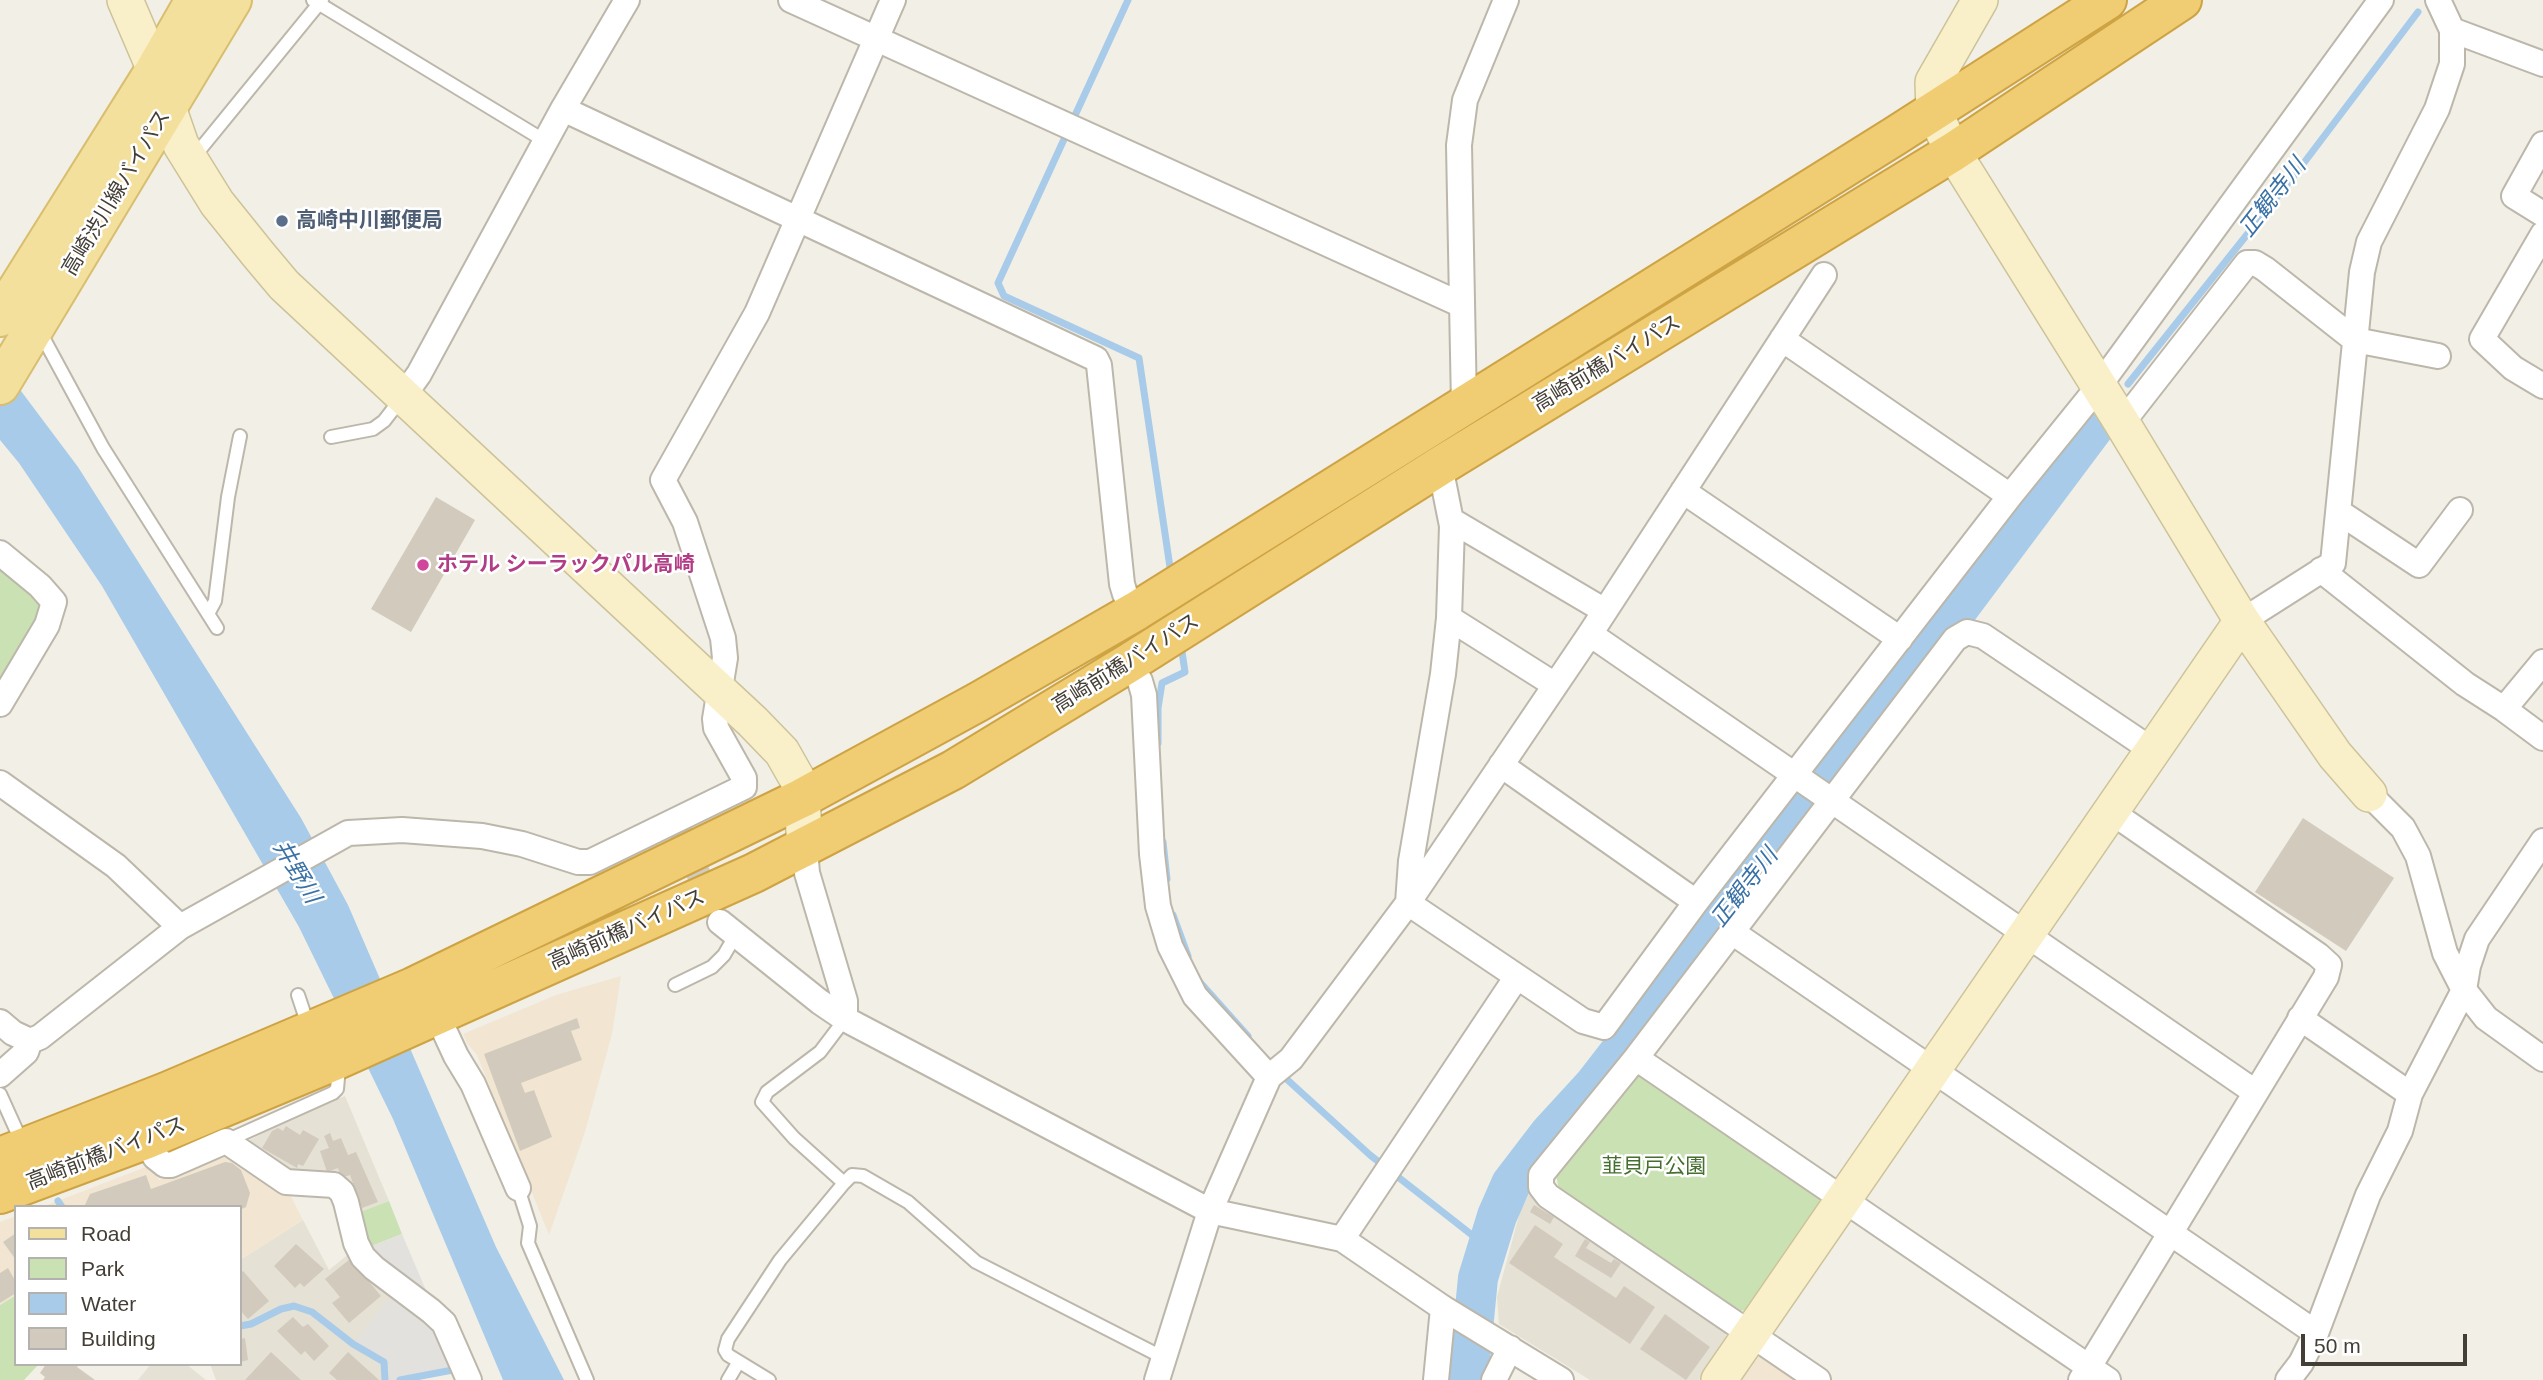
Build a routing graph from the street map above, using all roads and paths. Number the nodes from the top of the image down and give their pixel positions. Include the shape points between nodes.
1 (125, 0) edge
2 (195, 0) edge
3 (232, 0) edge
4 (627, 0) edge
5 (791, 0) edge
6 (893, 0) edge
7 (1506, 0) edge
8 (1980, 0) edge
9 (2107, 0) edge
10 (2182, 0) edge
11 (2381, 0) edge
12 (2438, 0) edge
13 (318, 1) edge
14 (2452, 30) junction
15 (875, 39) junction
16 (2543, 64) edge
17 (155, 70) junction
18 (169, 108) junction
19 (563, 109) junction
20 (1934, 112) junction
21 (545, 141) junction
22 (2543, 144) edge
23 (1953, 152) junction
24 (190, 161) junction
25 (2543, 214) edge
26 (796, 220) junction
27 (2543, 234) edge
28 (1824, 275) dead end
29 (1462, 305) junction
30 (15, 325) edge
31 (1782, 339) junction
32 (2355, 340) junction
33 (2438, 356) dead end
34 (0, 385) edge
35 (2099, 386) junction
36 (2543, 386) edge
37 (404, 395) junction
38 (1464, 406) junction
39 (2122, 423) junction
40 (240, 436) dead end
41 (331, 438) dead end
42 (1440, 466) junction
43 (1684, 491) junction
44 (2010, 496) junction
45 (2460, 510) dead end
46 (2339, 512) junction
47 (1451, 520) junction
48 (0, 553) edge
49 (2322, 570) junction
50 (1136, 611) junction
51 (1605, 611) junction
52 (208, 614) junction
53 (1449, 618) junction
54 (2242, 621) junction
55 (217, 628) dead end
56 (1590, 634) junction
57 (1900, 639) junction
58 (2543, 662) edge
59 (1129, 663) junction
60 (1555, 685) junction
61 (720, 691) junction
62 (0, 704) edge
63 (2504, 709) junction
64 (2543, 738) edge
65 (2152, 750) junction
66 (1501, 765) junction
67 (1798, 779) junction
68 (0, 783) edge
69 (2369, 794) joint
70 (803, 798) junction
71 (1829, 799) junction
72 (2110, 811) junction
73 (2543, 841) edge
74 (805, 849) junction
75 (1696, 902) junction
76 (1408, 903) junction
77 (180, 927) junction
78 (728, 929) joint
79 (1732, 932) junction
80 (2026, 933) junction
81 (1517, 978) junction
82 (675, 985) dead end
83 (2464, 990) junction
84 (298, 995) dead end
85 (426, 1007) junction
86 (2300, 1018) junction
87 (845, 1019) junction
88 (0, 1021) edge
89 (324, 1039) junction
90 (30, 1041) junction
91 (1636, 1058) junction
92 (2543, 1059) edge
93 (1932, 1070) junction
94 (0, 1075) edge
95 (1269, 1077) junction
96 (2255, 1092) junction
97 (0, 1094) edge
98 (2410, 1094) junction
99 (145, 1140) junction
100 (226, 1141) junction
101 (12, 1153) edge
102 (844, 1183) junction
103 (518, 1188) joint
104 (0, 1194) edge
105 (1842, 1200) junction
106 (1210, 1211) junction
107 (2169, 1234) junction
108 (1342, 1239) junction
109 (1450, 1312) junction
110 (1750, 1333) junction
111 (2316, 1333) junction
112 (1501, 1343) junction
113 (738, 1363) junction
114 (1161, 1369) edge
115 (2092, 1376) edge
116 (469, 1380) edge
117 (587, 1380) edge
118 (728, 1380) edge
119 (769, 1380) edge
120 (1436, 1380) edge
121 (1494, 1380) edge
122 (1561, 1380) edge
123 (1719, 1380) edge
124 (1818, 1380) edge
125 (2288, 1380) edge

1 - 17 street
2 - 17 main road, 高崎渋川線バイパス
3 - 18 main road, 高崎渋川線バイパス
4 - 19 street
5 - 15 street
6 - 15 street
7 - 29 street via 1465,100 1459,145
8 - 20 street via 1933,82
9 - 20 highway, 高崎前橋バイパス
10 - 23 highway, 高崎前橋バイパス
11 - 35 street
12 - 14 street
13 - 21 lane
13 - 24 lane
14 - 16 street
14 - 32 street via 2452,64 2437,109 2369,242
15 - 26 street
15 - 29 street
17 - 18 street
17 - 30 main road, 高崎渋川線バイパス
18 - 24 street
18 - 30 main road, 高崎渋川線バイパス
19 - 21 street
19 - 26 street
20 - 23 street
20 - 38 highway, 高崎前橋バイパス
21 - 37 street
22 - 25 street via 2514,196
23 - 35 street
23 - 42 highway, 高崎前橋バイパス
24 - 37 street via 217,203 284,285
26 - 50 street via 1096,359 1122,584
26 - 61 street via 750,326 663,480 685,522 723,638 726,658
27 - 36 street via 2482,340 2513,369
28 - 31 street
29 - 38 street
30 - 34 main road, 高崎渋川線バイパス
30 - 52 lane via 45,341 103,448
31 - 43 street
31 - 44 street
32 - 33 street
32 - 39 street via 2265,269 2247,263
32 - 46 street
35 - 39 street
35 - 44 street
37 - 41 lane via 373,429
37 - 61 street
38 - 50 highway, 高崎前橋バイパス
39 - 54 street
40 - 52 lane via 215,601
42 - 47 street
42 - 59 highway, 高崎前橋バイパス
43 - 51 street
43 - 57 street
44 - 57 street
45 - 46 street via 2419,565
46 - 49 street via 2333,563
47 - 51 street
47 - 53 street
48 - 62 street via 54,602 47,625
49 - 54 street
49 - 63 street via 2465,684
50 - 70 highway, 高崎前橋バイパス
51 - 56 street
52 - 55 lane
53 - 60 street
53 - 76 street
54 - 65 street
54 - 69 street via 2334,755
56 - 60 street
56 - 67 street
57 - 67 street
58 - 63 street
59 - 74 highway, 高崎前橋バイパス via 953,770
59 - 95 street via 1144,695 1152,854 1158,906 1170,946 1195,996
60 - 66 street
61 - 70 street via 782,752
61 - 77 street via 716,728 744,778 744,787 590,862 471,835 367,831 341,836
63 - 64 street
65 - 71 street via 1983,636 1967,632 1955,639
65 - 72 street
66 - 75 street
66 - 76 street
67 - 71 street
67 - 75 street
68 - 77 street via 116,866
69 - 83 street via 2403,828 2418,856 2445,953
70 - 74 street
70 - 85 highway, 高崎前橋バイパス
71 - 79 street
71 - 80 street
72 - 80 street
72 - 86 street via 2329,965
73 - 83 street via 2477,939
74 - 85 highway, 高崎前橋バイパス
74 - 87 street via 807,873 845,1001
75 - 81 street via 1604,1027 1583,1021
76 - 81 street
76 - 95 street via 1289,1060
77 - 90 street
78 - 82 lane via 724,955 712,967
78 - 87 street
79 - 91 street
79 - 93 street
80 - 93 street
80 - 96 street
81 - 108 street
83 - 92 street via 2486,1018
83 - 98 street
84 - 89 lane
85 - 89 highway, 高崎前橋バイパス
85 - 103 street via 473,1084
86 - 96 street
86 - 98 street
87 - 102 lane via 820,1052 767,1092 762,1102
87 - 106 street
88 - 90 street
89 - 99 highway, 高崎前橋バイパス
89 - 100 lane via 337,1089
89 - 101 highway, 高崎前橋バイパス
90 - 94 street via 26,1052
91 - 105 street
91 - 110 street via 1541,1175 1541,1187
93 - 105 street
93 - 107 street
95 - 106 street
96 - 107 street
97 - 101 lane
98 - 111 street via 2400,1131 2368,1195
99 - 100 street via 164,1165
99 - 104 highway, 高崎前橋バイパス
100 - 116 street via 286,1182 326,1182 342,1192 363,1257 444,1324
102 - 113 lane via 780,1259 734,1327 725,1350
102 - 114 lane via 852,1175 863,1176 884,1187 908,1202 975,1262
103 - 117 lane via 530,1226 528,1243
105 - 110 street
105 - 115 street
106 - 108 street
106 - 114 street
107 - 111 street
107 - 115 street
108 - 109 street
109 - 112 street
109 - 120 street
110 - 123 street
110 - 124 street
111 - 125 street
112 - 121 street
112 - 122 street
113 - 118 lane
113 - 119 lane

